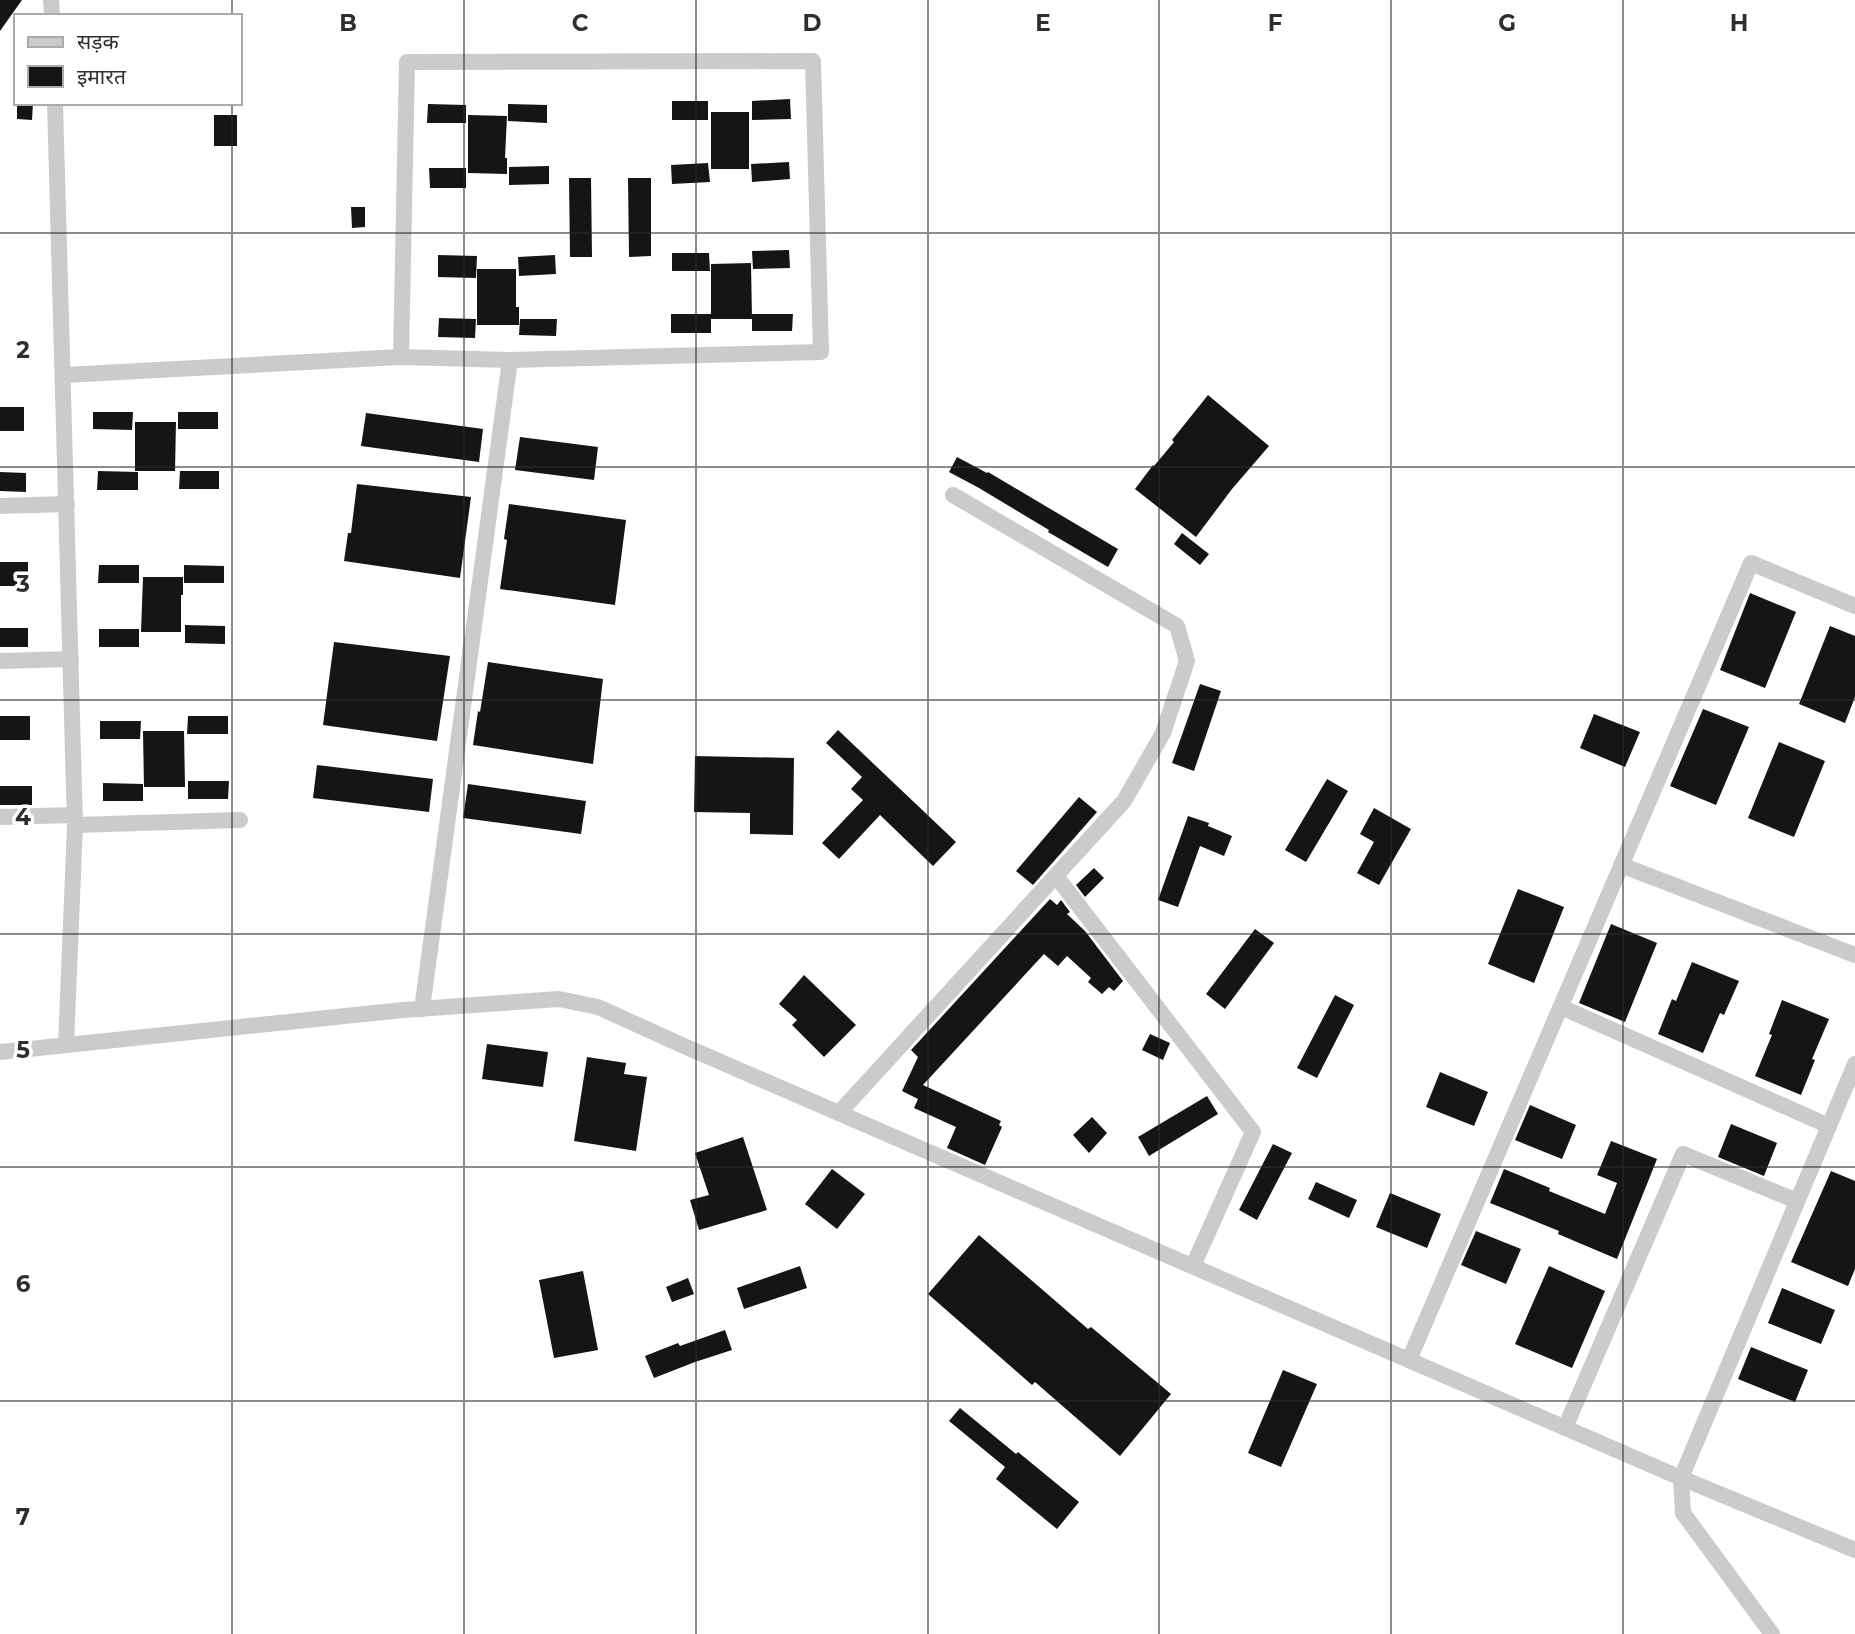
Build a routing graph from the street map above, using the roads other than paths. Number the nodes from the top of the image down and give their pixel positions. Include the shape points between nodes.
1 (55, 105) edge
2 (401, 357) junction
3 (510, 360) junction
4 (64, 375) junction
5 (953, 495) dead end
6 (67, 504) junction
7 (0, 506) edge
8 (1855, 607) edge
9 (71, 659) junction
10 (0, 661) edge
11 (0, 817) edge
12 (75, 820) junction
13 (240, 820) dead end
14 (1622, 865) junction
15 (1056, 876) junction
16 (1855, 956) edge
17 (1561, 1007) junction
18 (422, 1009) junction
19 (66, 1045) junction
20 (0, 1052) edge
21 (1855, 1064) edge
22 (839, 1113) junction
23 (1829, 1126) junction
24 (1797, 1201) junction
25 (1193, 1266) junction
26 (1409, 1360) junction
27 (1565, 1428) junction
28 (1681, 1478) junction
29 (1855, 1550) edge
30 (1772, 1634) edge

1 - 4 street
2 - 3 street
2 - 3 street via 407,62 813,61 821,352
2 - 4 street
3 - 18 street
4 - 6 street
5 - 15 street via 1177,626 1187,661 1163,733 1125,802
6 - 7 street
6 - 9 street
8 - 14 street via 1751,563
9 - 10 street
9 - 12 street
11 - 12 street
12 - 13 street
12 - 19 street
14 - 16 street
14 - 17 street
15 - 22 street
15 - 25 street via 1253,1132
17 - 23 street
17 - 26 street
18 - 19 street
18 - 22 street via 559,999 598,1007
19 - 20 street
21 - 23 street
22 - 25 street
23 - 24 street
24 - 27 street via 1683,1154
24 - 28 street
25 - 26 street
26 - 27 street
27 - 28 street
28 - 29 street
28 - 30 street via 1683,1513

